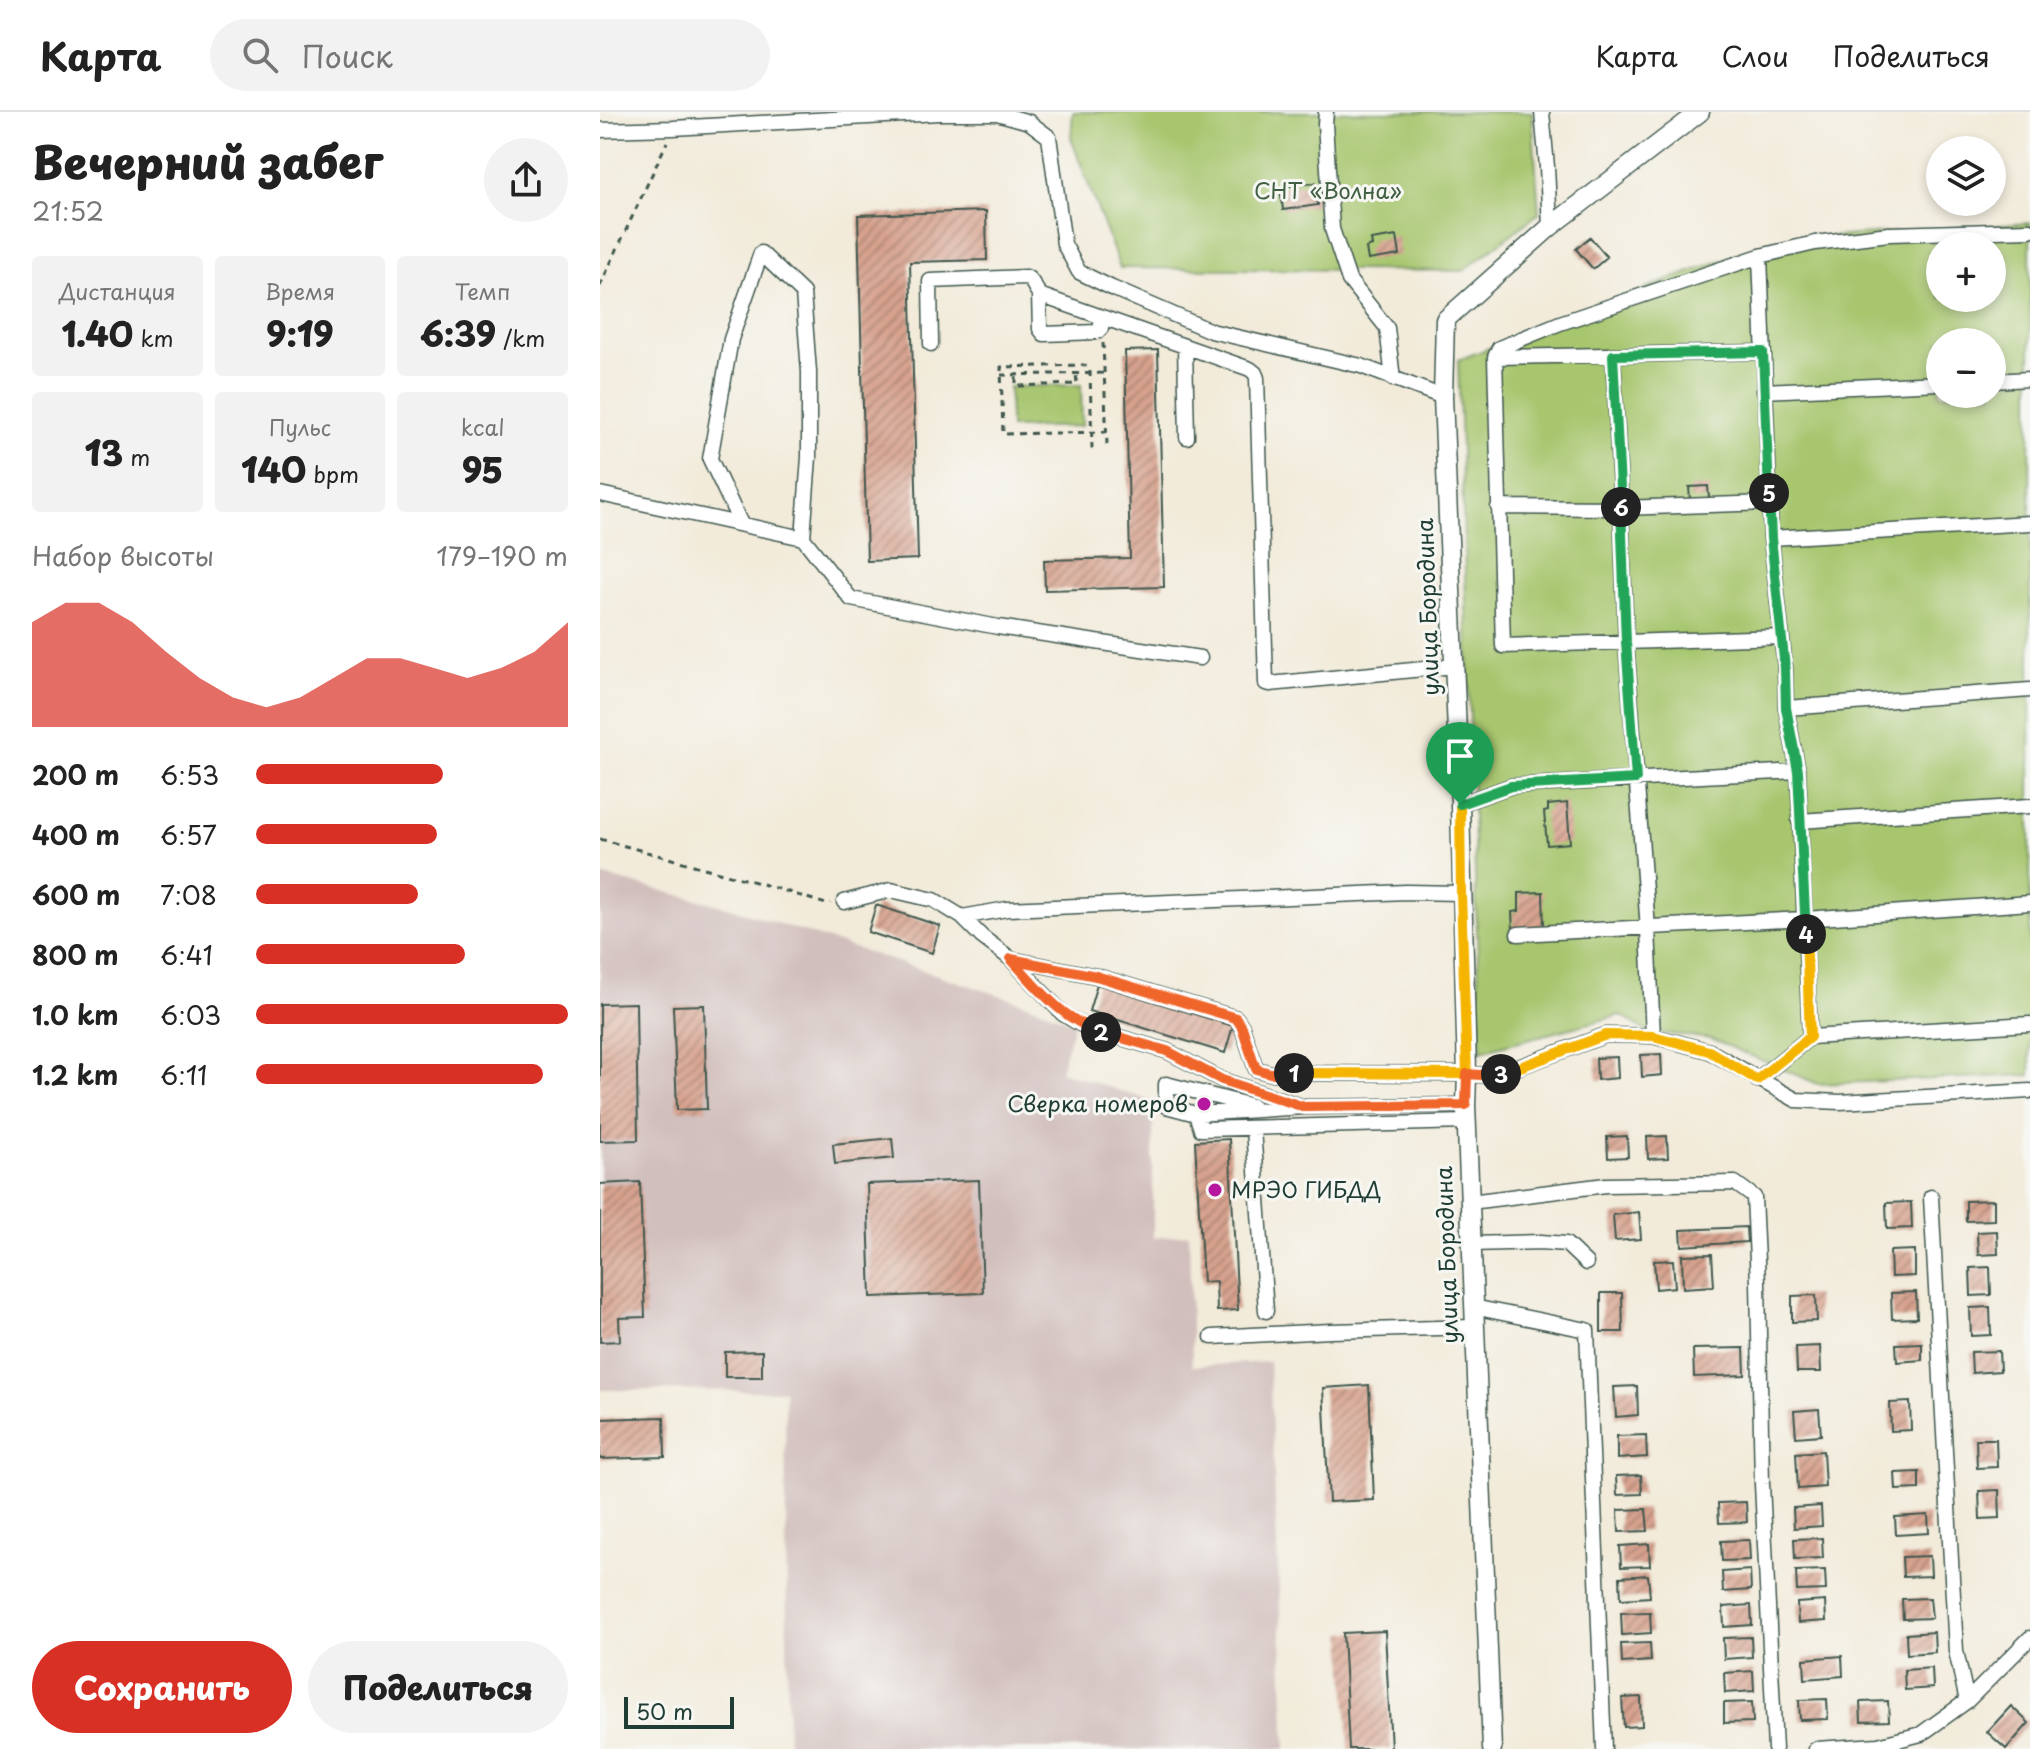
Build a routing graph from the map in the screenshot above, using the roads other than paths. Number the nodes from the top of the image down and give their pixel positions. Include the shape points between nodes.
1 (1326, 112) edge
2 (1542, 112) edge
3 (1700, 112) edge
4 (600, 130) edge
5 (1550, 227) junction
6 (2030, 230) edge
7 (1760, 256) junction
8 (1039, 295) junction
9 (1101, 324) junction
10 (931, 344) dead end
11 (1185, 346) junction
12 (1763, 352) junction
13 (1613, 355) junction
14 (1495, 357) junction
15 (1393, 379) junction
16 (2030, 379) edge
17 (2006, 380) edge
18 (1926, 384) edge
19 (1764, 391) junction
20 (1443, 397) junction
21 (1187, 437) dead end
22 (600, 494) edge
23 (1769, 503) junction
24 (1498, 507) junction
25 (1621, 508) junction
26 (2030, 523) edge
27 (741, 524) junction
28 (803, 538) junction
29 (1771, 538) junction
30 (1782, 637) junction
31 (1626, 642) junction
32 (1200, 658) dead end
33 (1454, 666) junction
34 (2030, 690) edge
35 (1786, 708) junction
36 (1798, 771) junction
37 (1636, 779) junction
38 (1460, 804) junction
39 (2030, 806) edge
40 (1799, 821) junction
41 (1461, 893) junction
42 (844, 902) road end
43 (2030, 903) edge
44 (962, 917) junction
45 (1805, 919) junction
46 (1648, 929) junction
47 (1518, 934) dead end
48 (1011, 959) junction
49 (2030, 1024) edge
50 (1653, 1036) junction
51 (1810, 1037) junction
52 (1467, 1074) junction
53 (1757, 1080) junction
54 (2030, 1091) edge
55 (1304, 1107) junction
56 (1264, 1109) junction
57 (1466, 1113) junction
58 (1196, 1114) junction
59 (1253, 1129) junction
60 (1931, 1197) dead end
61 (1470, 1202) junction
62 (1471, 1244) junction
63 (1586, 1263) dead end
64 (1473, 1307) junction
65 (1266, 1311) dead end
66 (1474, 1327) junction
67 (1212, 1337) dead end
68 (2030, 1638) edge
69 (1967, 1701) junction
70 (1878, 1747) edge
71 (1492, 1749) edge
72 (1604, 1749) edge
73 (1775, 1749) edge
74 (1816, 1749) edge

1 - 15 street via 1332,229 1349,280 1387,328
2 - 5 street
3 - 5 main road, улица Бородина
4 - 15 street via 939,113 997,113 1029,122 1049,137 1064,244 1079,272 1211,331 1361,366
5 - 20 main road, улица Бородина via 1445,320
6 - 7 street via 1889,234
7 - 12 street
7 - 14 street via 1560,323 1499,348
8 - 9 street
8 - 9 street via 1044,334
8 - 10 street via 1026,277 930,281
9 - 11 street
11 - 21 street
11 - 33 street via 1250,369 1257,378 1266,683
12 - 13 street
12 - 19 street
13 - 14 street
13 - 25 street
14 - 24 street
15 - 20 street
16 - 17 street
18 - 19 street
19 - 23 street
20 - 33 main road, улица Бородина
22 - 27 street
23 - 25 street
23 - 29 street
24 - 25 street
24 - 31 street via 1503,646
25 - 31 street
26 - 29 street
27 - 28 street
27 - 28 street via 710,459 731,339 761,253 803,293 809,386
28 - 32 street via 851,599
29 - 30 street
30 - 31 street
30 - 35 street
31 - 37 street
33 - 38 main road, улица Бородина
34 - 35 street
35 - 36 street
36 - 37 street
36 - 40 street
37 - 38 street via 1511,786
37 - 46 street
38 - 41 main road, улица Бородина
39 - 40 street
40 - 45 street
41 - 44 street via 1007,909
41 - 52 main road, улица Бородина
42 - 44 street via 891,890 934,900
43 - 45 street
44 - 48 street
45 - 46 street
45 - 51 street
46 - 47 street
46 - 50 street
48 - 52 street via 1096,976 1236,1018 1256,1069 1270,1073
48 - 55 street via 1063,1014 1087,1028 1167,1051 1222,1080
49 - 51 street
50 - 52 street via 1606,1035 1494,1076
50 - 53 street via 1709,1051
51 - 53 street
52 - 57 main road, улица Бородина
53 - 54 street via 1796,1100
55 - 56 street
55 - 57 street
56 - 58 street
56 - 58 street via 1166,1084 1166,1106
57 - 59 street
57 - 61 main road, улица Бородина
58 - 59 street via 1201,1129
59 - 65 street
60 - 69 street via 1956,1651
61 - 62 main road, улица Бородина
61 - 73 street via 1606,1185 1735,1183 1754,1197
62 - 63 street via 1566,1244
62 - 64 main road, улица Бородина
64 - 66 main road, улица Бородина
64 - 72 street via 1587,1330
66 - 67 street
66 - 71 main road, улица Бородина
68 - 69 street
69 - 70 street via 1921,1734
70 - 74 street

